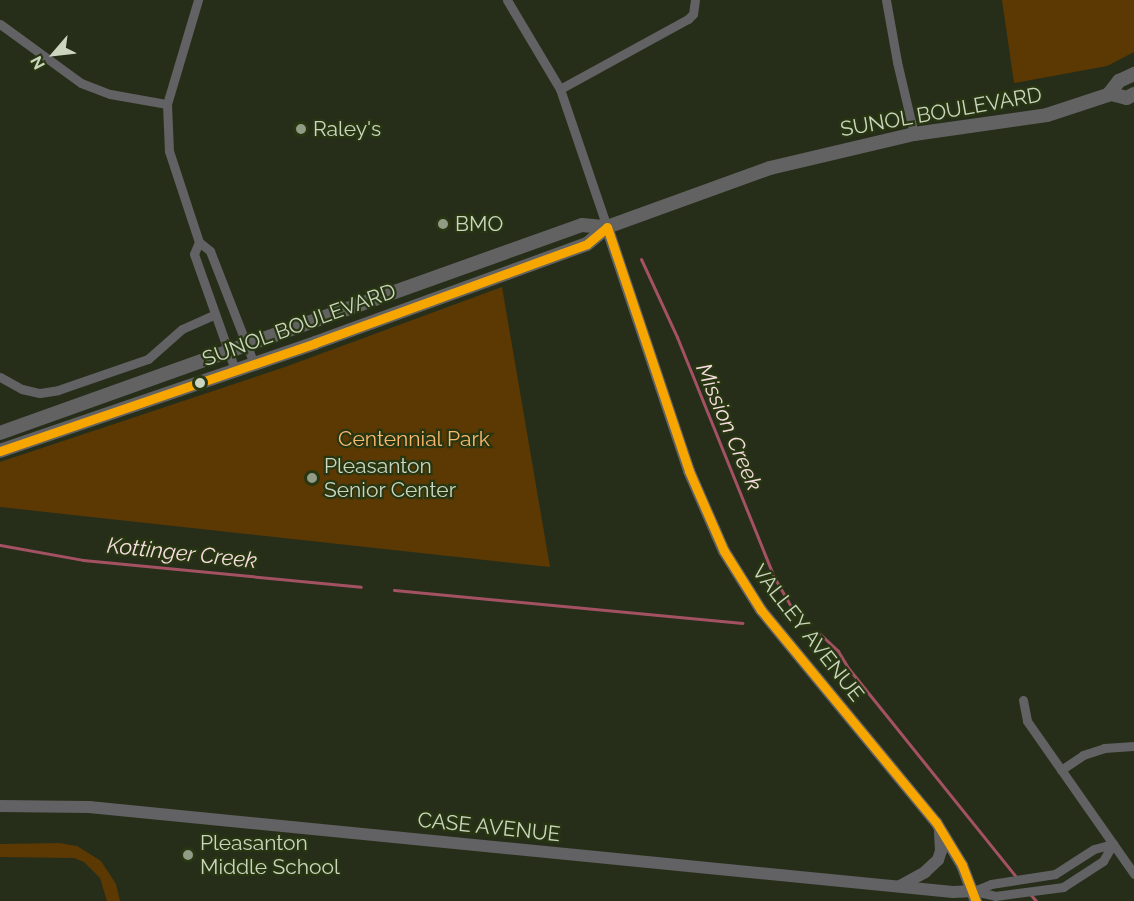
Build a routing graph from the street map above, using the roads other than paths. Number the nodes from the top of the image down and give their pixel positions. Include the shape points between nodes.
1 (198, 0) edge
2 (507, 0) edge
3 (695, 0) edge
4 (886, 0) edge
5 (0, 24) edge
6 (1134, 74) edge
7 (560, 89) junction
8 (1111, 94) junction
9 (1134, 94) edge
10 (167, 104) junction
11 (914, 134) junction
12 (607, 227) junction
13 (200, 242) junction
14 (215, 314) junction
15 (246, 345) junction
16 (228, 351) junction
17 (254, 364) junction
18 (235, 370) junction
19 (0, 377) edge
20 (0, 433) edge
21 (0, 451) edge
22 (1023, 700) dead end
23 (1134, 746) edge
24 (1061, 770) junction
25 (0, 806) edge
26 (940, 829) junction
27 (1113, 844) junction
28 (1134, 874) edge
29 (900, 886) junction
30 (975, 896) edge

1 - 10 street
2 - 7 street
3 - 7 street via 688,19
4 - 11 street
5 - 10 street via 81,83 110,94
6 - 8 main road, SUNOL BOULEVARD via 1119,81
7 - 12 street
8 - 9 main road, SUNOL BOULEVARD via 1127,98
8 - 11 main road, SUNOL BOULEVARD via 1047,115
10 - 13 street via 169,151
11 - 12 main road, SUNOL BOULEVARD via 770,168
12 - 15 main road, SUNOL BOULEVARD via 582,225
12 - 17 main road, SUNOL BOULEVARD via 587,244
12 - 26 street, VALLEY AVENUE via 689,471 724,550 761,610
13 - 14 street via 194,254
13 - 15 street via 210,251
14 - 16 street
14 - 19 street via 182,329 148,359 58,390 40,393 22,389
15 - 16 main road, SUNOL BOULEVARD
15 - 17 street
16 - 18 street
16 - 20 main road, SUNOL BOULEVARD
17 - 18 main road, SUNOL BOULEVARD
18 - 21 main road, SUNOL BOULEVARD
22 - 24 street via 1027,722
23 - 24 street via 1094,751
24 - 27 street
25 - 29 street, CASE AVENUE via 89,807
26 - 29 street via 938,860
26 - 30 street, VALLEY AVENUE
27 - 28 street
27 - 30 street, CASE AVENUE via 1094,849 1055,873 1000,883
27 - 30 street, CASE AVENUE via 1103,861 1063,886
29 - 30 street, CASE AVENUE

